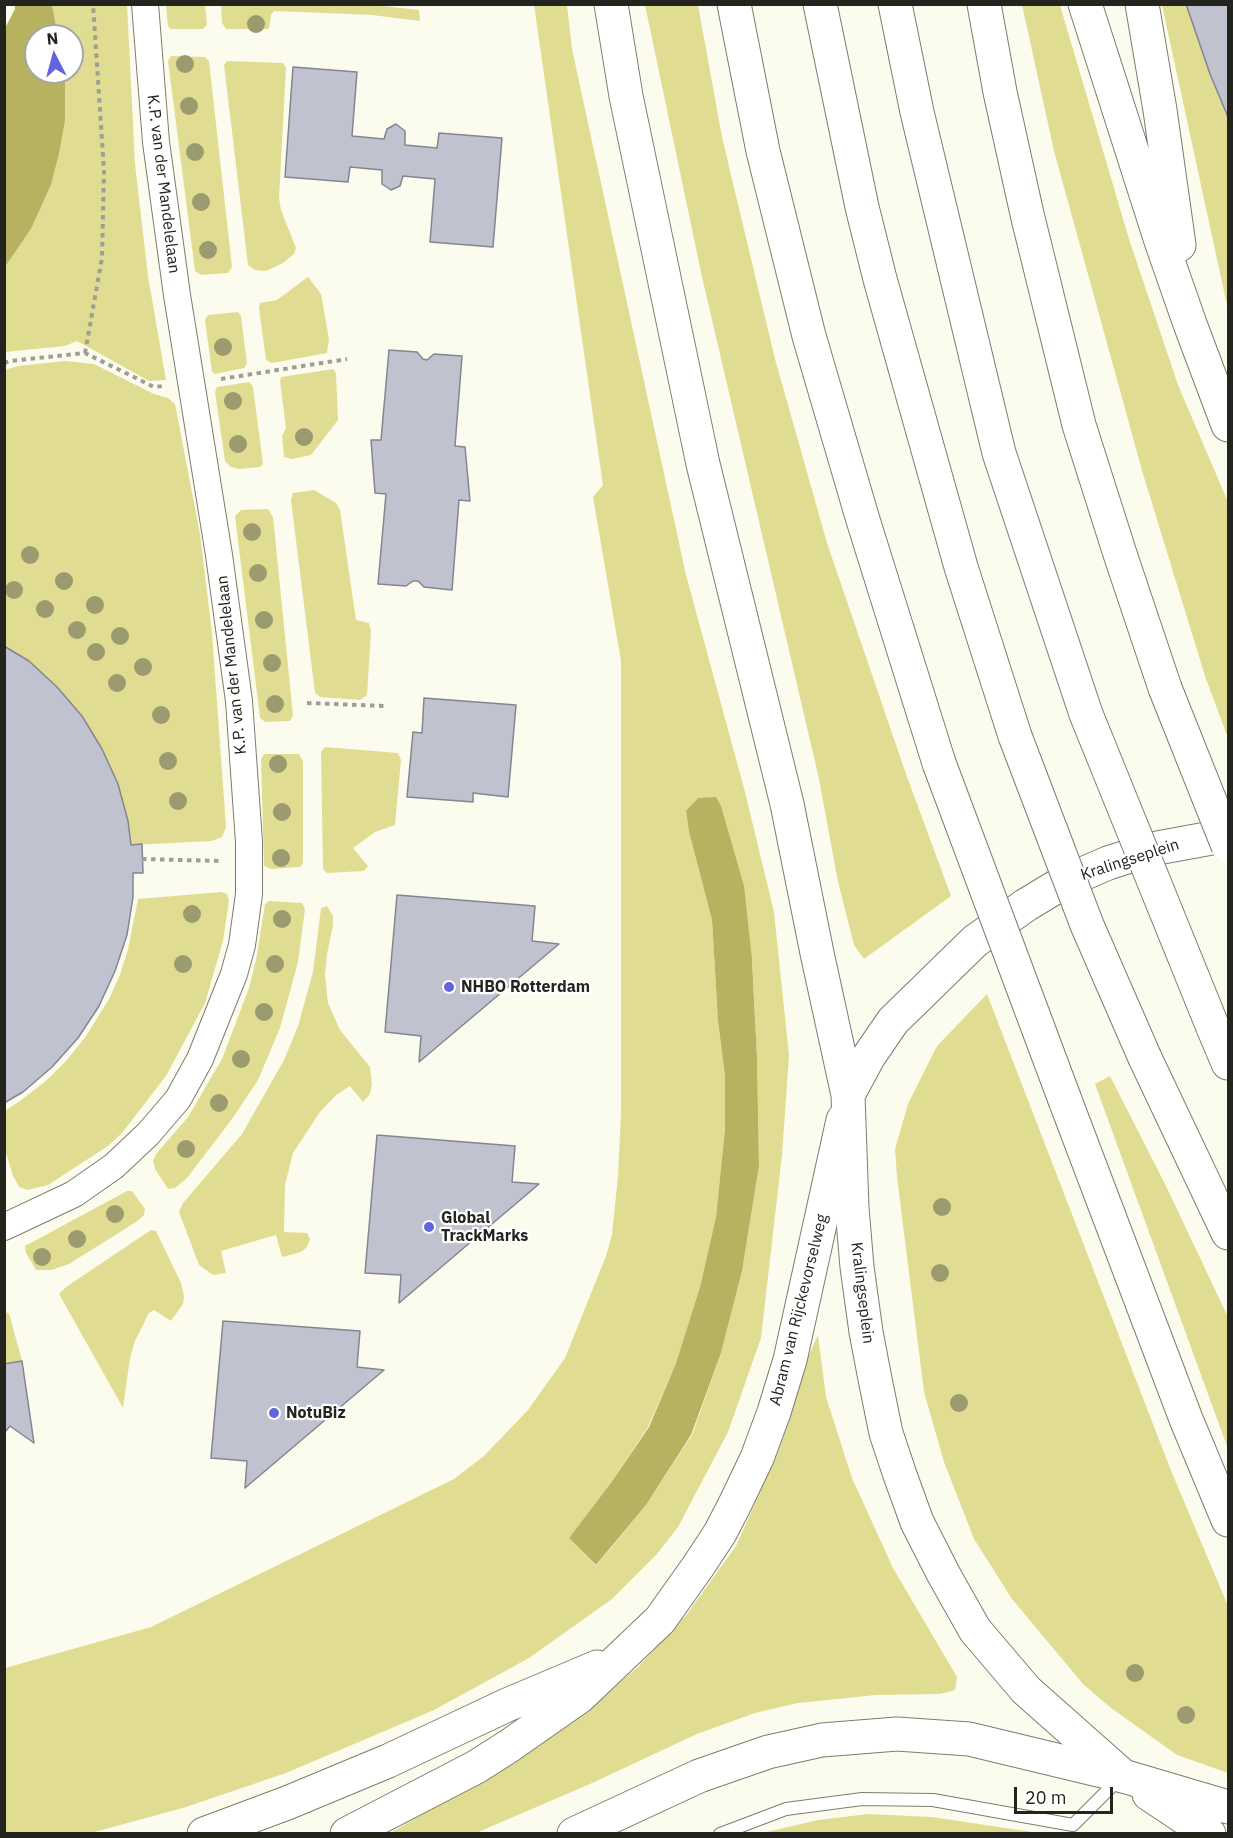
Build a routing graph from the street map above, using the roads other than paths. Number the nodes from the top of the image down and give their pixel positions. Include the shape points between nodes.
1 (145, 4) edge
2 (611, 4) edge
3 (734, 4) edge
4 (820, 4) edge
5 (895, 4) edge
6 (984, 4) edge
7 (1085, 4) edge
8 (1142, 4) edge
9 (1190, 324) junction
10 (1228, 424) edge
11 (1228, 835) edge
12 (1228, 846) edge
13 (1228, 1063) edge
14 (848, 1095) junction
15 (4, 1227) edge
16 (1228, 1233) edge
17 (1228, 1520) edge
18 (629, 1651) junction
19 (1123, 1776) junction
20 (1228, 1807) edge
21 (204, 1833) edge
22 (347, 1833) edge
23 (574, 1833) edge
24 (720, 1833) edge
25 (1209, 1833) edge

1 - 15 street, K.P. van der Mandelelaan via 156,142 175,283 239,701 249,894 234,974 200,1059 178,1099 114,1166 74,1194
2 - 14 main road via 626,96 702,464 787,804
3 - 17 main road, bridge via 764,151 809,336 939,763 1186,1419
4 - 16 main road, bridge via 880,279 961,567 1015,736 1087,925
5 - 13 main road, bridge via 999,453 1086,714
6 - 12 main road, bridge via 1027,214 1079,425 1166,688
7 - 9 main road
8 - 9 main road
9 - 10 main road
11 - 14 main road, Kralingseplein via 1152,849 1108,863 1064,882 1026,905 975,941 893,1021
14 - 18 main road, Abram van Rijckevorselweg via 790,1360 757,1458 720,1533 660,1620
14 - 19 main road, Kralingseplein via 852,1208 866,1332 886,1433 917,1522 975,1630 1026,1690
18 - 21 main road via 388,1761
18 - 22 main road, Abram van Rijckevorselweg via 579,1697 509,1746
19 - 20 main road, Kralingseplein
19 - 23 main road via 969,1739 897,1734 822,1740 768,1752 699,1776
19 - 24 lane via 1072,1825 933,1800 861,1799 786,1809
19 - 25 main road

